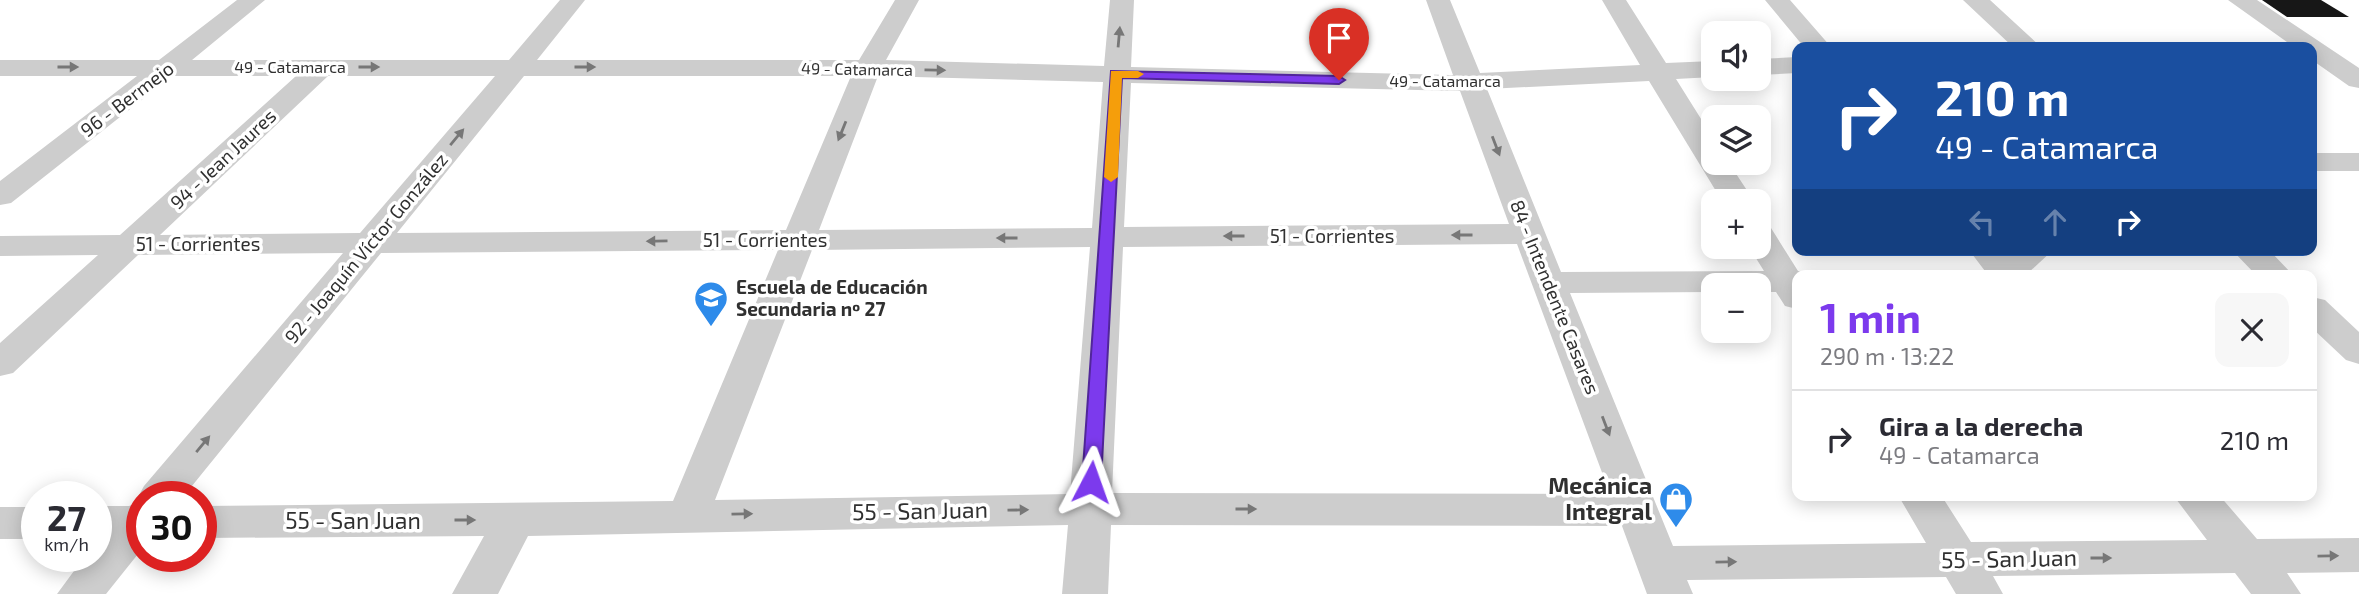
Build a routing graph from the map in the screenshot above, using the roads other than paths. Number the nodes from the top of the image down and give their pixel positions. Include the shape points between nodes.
1 (253, 0) edge
2 (573, 0) edge
3 (907, 0) edge
4 (1122, 0) edge
5 (1438, 0) edge
6 (1614, 0) edge
7 (1777, 0) edge
8 (1975, 0) edge
9 (2240, 0) edge
10 (1814, 42) edge
11 (2022, 42) edge
12 (2303, 42) edge
13 (2325, 57) edge
14 (1792, 65) edge
15 (517, 66) junction
16 (1771, 66) edge
17 (169, 67) junction
18 (321, 67) junction
19 (0, 68) edge
20 (868, 68) junction
21 (1701, 70) edge
22 (1658, 72) junction
23 (1116, 74) junction
24 (2359, 80) edge
25 (1472, 82) junction
26 (1701, 141) edge
27 (2317, 162) edge
28 (2359, 162) edge
29 (0, 197) edge
30 (1530, 234) junction
31 (1108, 237) junction
32 (798, 240) junction
33 (369, 243) junction
34 (131, 244) junction
35 (0, 246) edge
36 (1771, 253) edge
37 (1991, 256) edge
38 (2029, 256) edge
39 (2255, 256) edge
40 (2002, 270) edge
41 (2012, 270) edge
42 (2271, 270) edge
43 (1551, 283) junction
44 (1792, 284) edge
45 (1792, 287) edge
46 (2317, 313) edge
47 (2359, 352) edge
48 (0, 364) edge
49 (173, 481) edge
50 (1923, 501) edge
51 (2199, 501) edge
52 (1089, 509) junction
53 (1638, 510) junction
54 (688, 515) junction
55 (515, 520) junction
56 (217, 522) edge
57 (0, 523) edge
58 (21, 523) edge
59 (126, 538) edge
60 (2359, 555) edge
61 (2246, 557) junction
62 (1969, 577) edge
63 (1664, 579) edge
64 (80, 594) edge
65 (475, 594) edge
66 (1085, 594) edge
67 (2278, 594) edge

1 - 17 street, 96 - Bermejo
2 - 15 street, 92 - Joaquín Víctor González
3 - 20 street
23 -> 4 street
5 - 25 street, 84 - Intendente Casares
6 - 22 street
7 - 10 street
8 - 11 street
9 - 12 street
13 - 24 street
14 - 16 street
18 -> 15 street, 49 - Catamarca
15 -> 20 street, 49 - Catamarca
33 -> 15 street, 92 - Joaquín Víctor González
17 - 18 street, 49 - Catamarca
19 -> 17 street, 49 - Catamarca
17 - 29 street, 96 - Bermejo
18 - 34 street, 94 - Jean Jaures
20 -> 23 street, 49 - Catamarca
20 -> 32 street
21 - 22 street, 49 - Catamarca
22 - 25 street, 49 - Catamarca
22 - 26 street
23 - 25 street, 49 - Catamarca
23 - 31 street
25 -> 30 street, 84 - Intendente Casares
27 - 28 street
30 -> 31 street, 51 - Corrientes
30 - 43 street, 84 - Intendente Casares
31 -> 32 street, 51 - Corrientes
31 - 52 street
32 -> 33 street, 51 - Corrientes
32 - 54 street
33 - 34 street, 51 - Corrientes
49 -> 33 street, 92 - Joaquín Víctor González
34 - 35 street, 51 - Corrientes
34 - 48 street, 94 - Jean Jaures
36 - 44 street
37 - 40 street
38 - 41 street
39 - 42 street
43 - 45 street
43 -> 53 street, 84 - Intendente Casares
46 - 47 street
50 - 62 street
51 - 61 street
52 -> 53 street, 55 - San Juan
54 -> 52 street, 55 - San Juan
52 - 66 street
53 - 63 street, 84 - Intendente Casares
54 - 55 street, 55 - San Juan
56 -> 55 street, 55 - San Juan
55 - 65 street
57 - 58 street
59 - 64 street, 92 - Joaquín Víctor González
61 -> 60 street, 55 - San Juan
62 -> 61 street, 55 - San Juan
61 - 67 street
63 -> 62 street, 55 - San Juan

